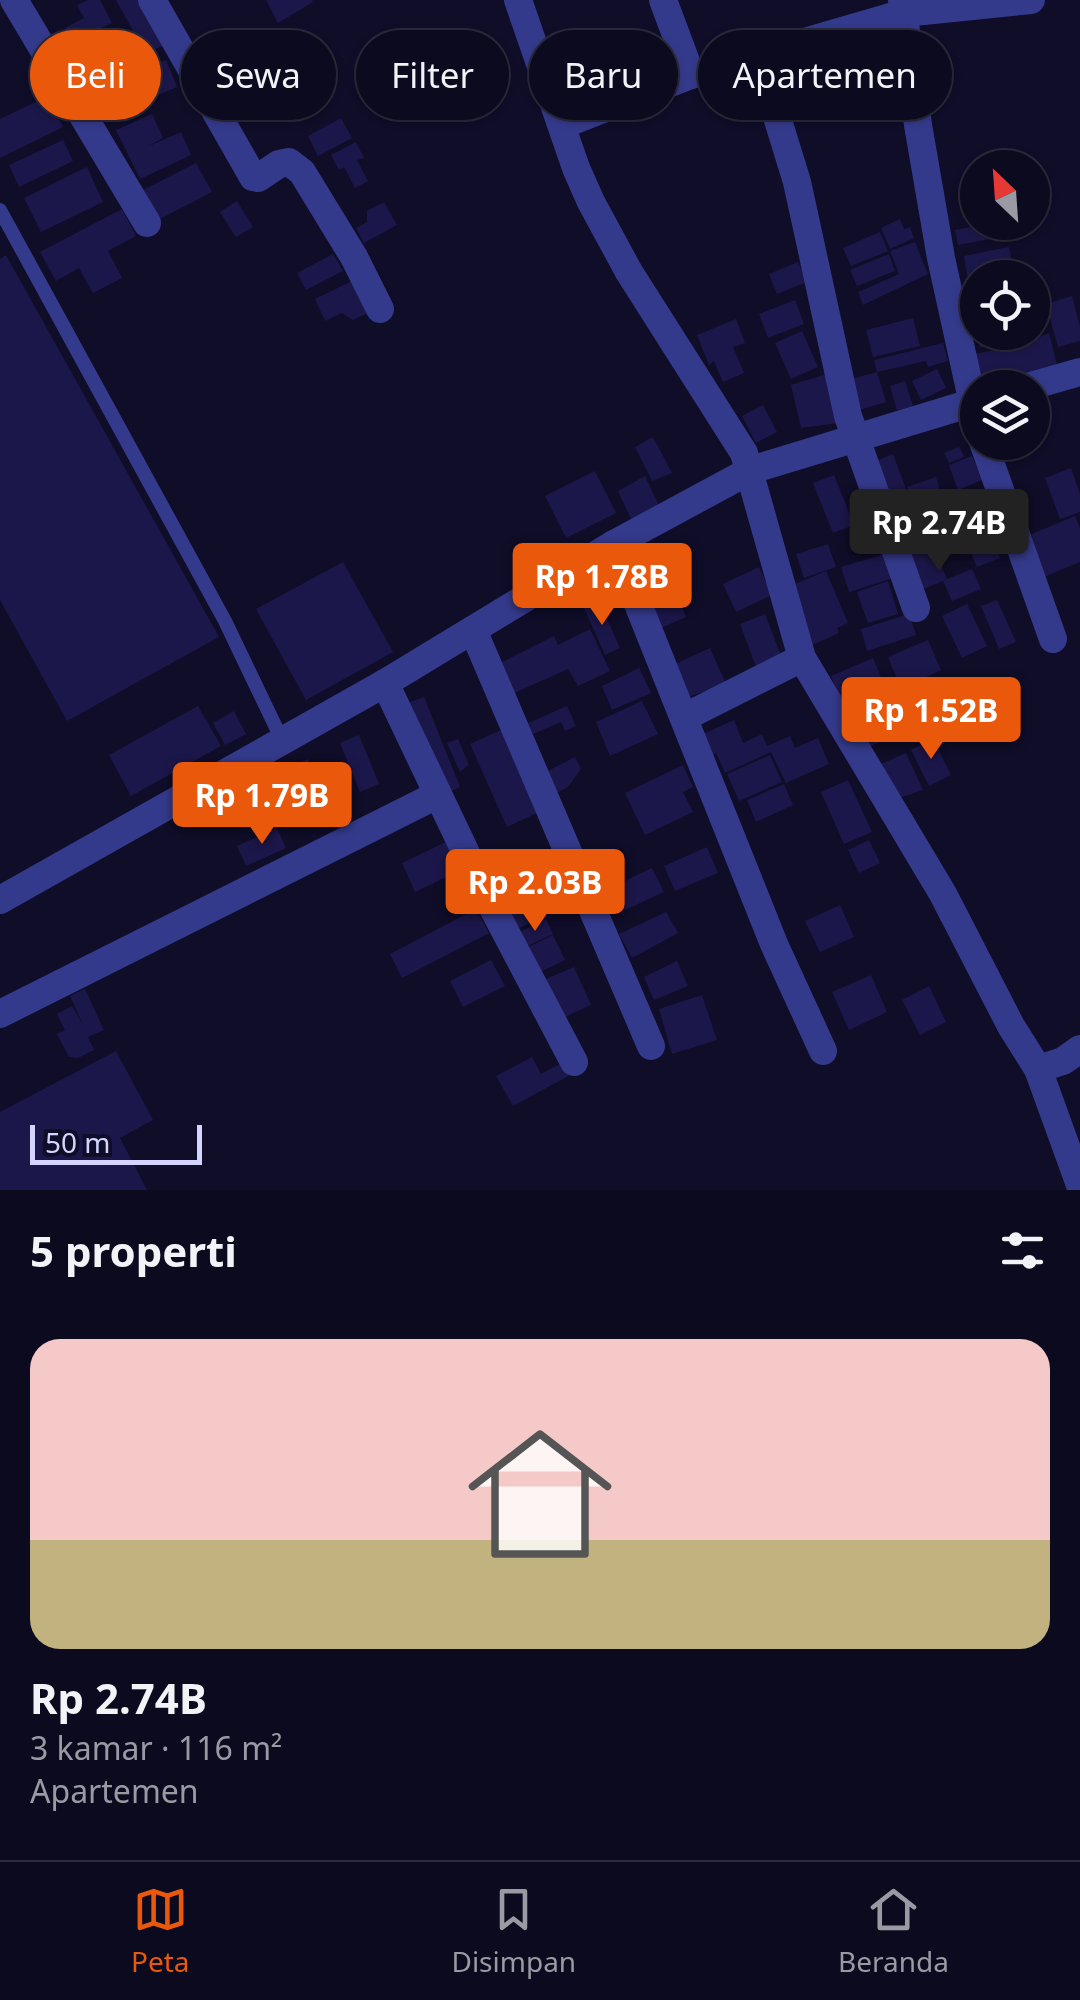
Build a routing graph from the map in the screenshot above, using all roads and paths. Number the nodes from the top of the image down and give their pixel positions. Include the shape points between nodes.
1 (152, 0) edge
2 (518, 0) edge
3 (663, 0) edge
4 (1030, 0) edge
5 (12, 4) edge
6 (903, 7) edge
7 (835, 30) edge
8 (698, 74) edge
9 (691, 76) junction
10 (778, 120) edge
11 (562, 125) junction
12 (0, 210) edge
13 (148, 223) dead end
14 (380, 309) dead end
15 (967, 370) edge
16 (1080, 372) edge
17 (1050, 381) edge
18 (960, 414) edge
19 (855, 438) junction
20 (989, 460) edge
21 (751, 470) junction
22 (1001, 500) junction
23 (891, 541) junction
24 (614, 544) junction
25 (916, 608) dead end
26 (473, 630) junction
27 (1053, 639) dead end
28 (802, 658) junction
29 (385, 683) junction
30 (685, 717) junction
31 (282, 740) junction
32 (437, 794) junction
33 (0, 900) edge
34 (0, 1014) edge
35 (650, 1046) dead end
36 (1080, 1049) edge
37 (824, 1050) dead end
38 (574, 1062) dead end
39 (1038, 1069) junction
40 (1080, 1185) edge

1 - 14 street via 253,177 289,162 302,172
2 - 11 street
3 - 9 street
4 - 6 street
5 - 13 street
6 - 7 street
6 - 15 street via 918,125
8 - 9 street
9 - 11 street
10 - 19 street
11 - 21 street via 583,186 628,272
12 - 31 lane via 225,621
16 - 17 street
18 - 19 street
19 - 21 street
19 - 23 street
20 - 22 street
21 - 24 street
21 - 28 street
22 - 23 street
22 - 27 street
23 - 25 street
24 - 26 street
24 - 30 street
26 - 29 street
26 - 35 street
28 - 30 street
28 - 39 street
29 - 31 street
29 - 32 street
30 - 37 street via 774,944
31 - 33 street
32 - 34 street
32 - 38 street
36 - 39 street
39 - 40 street

